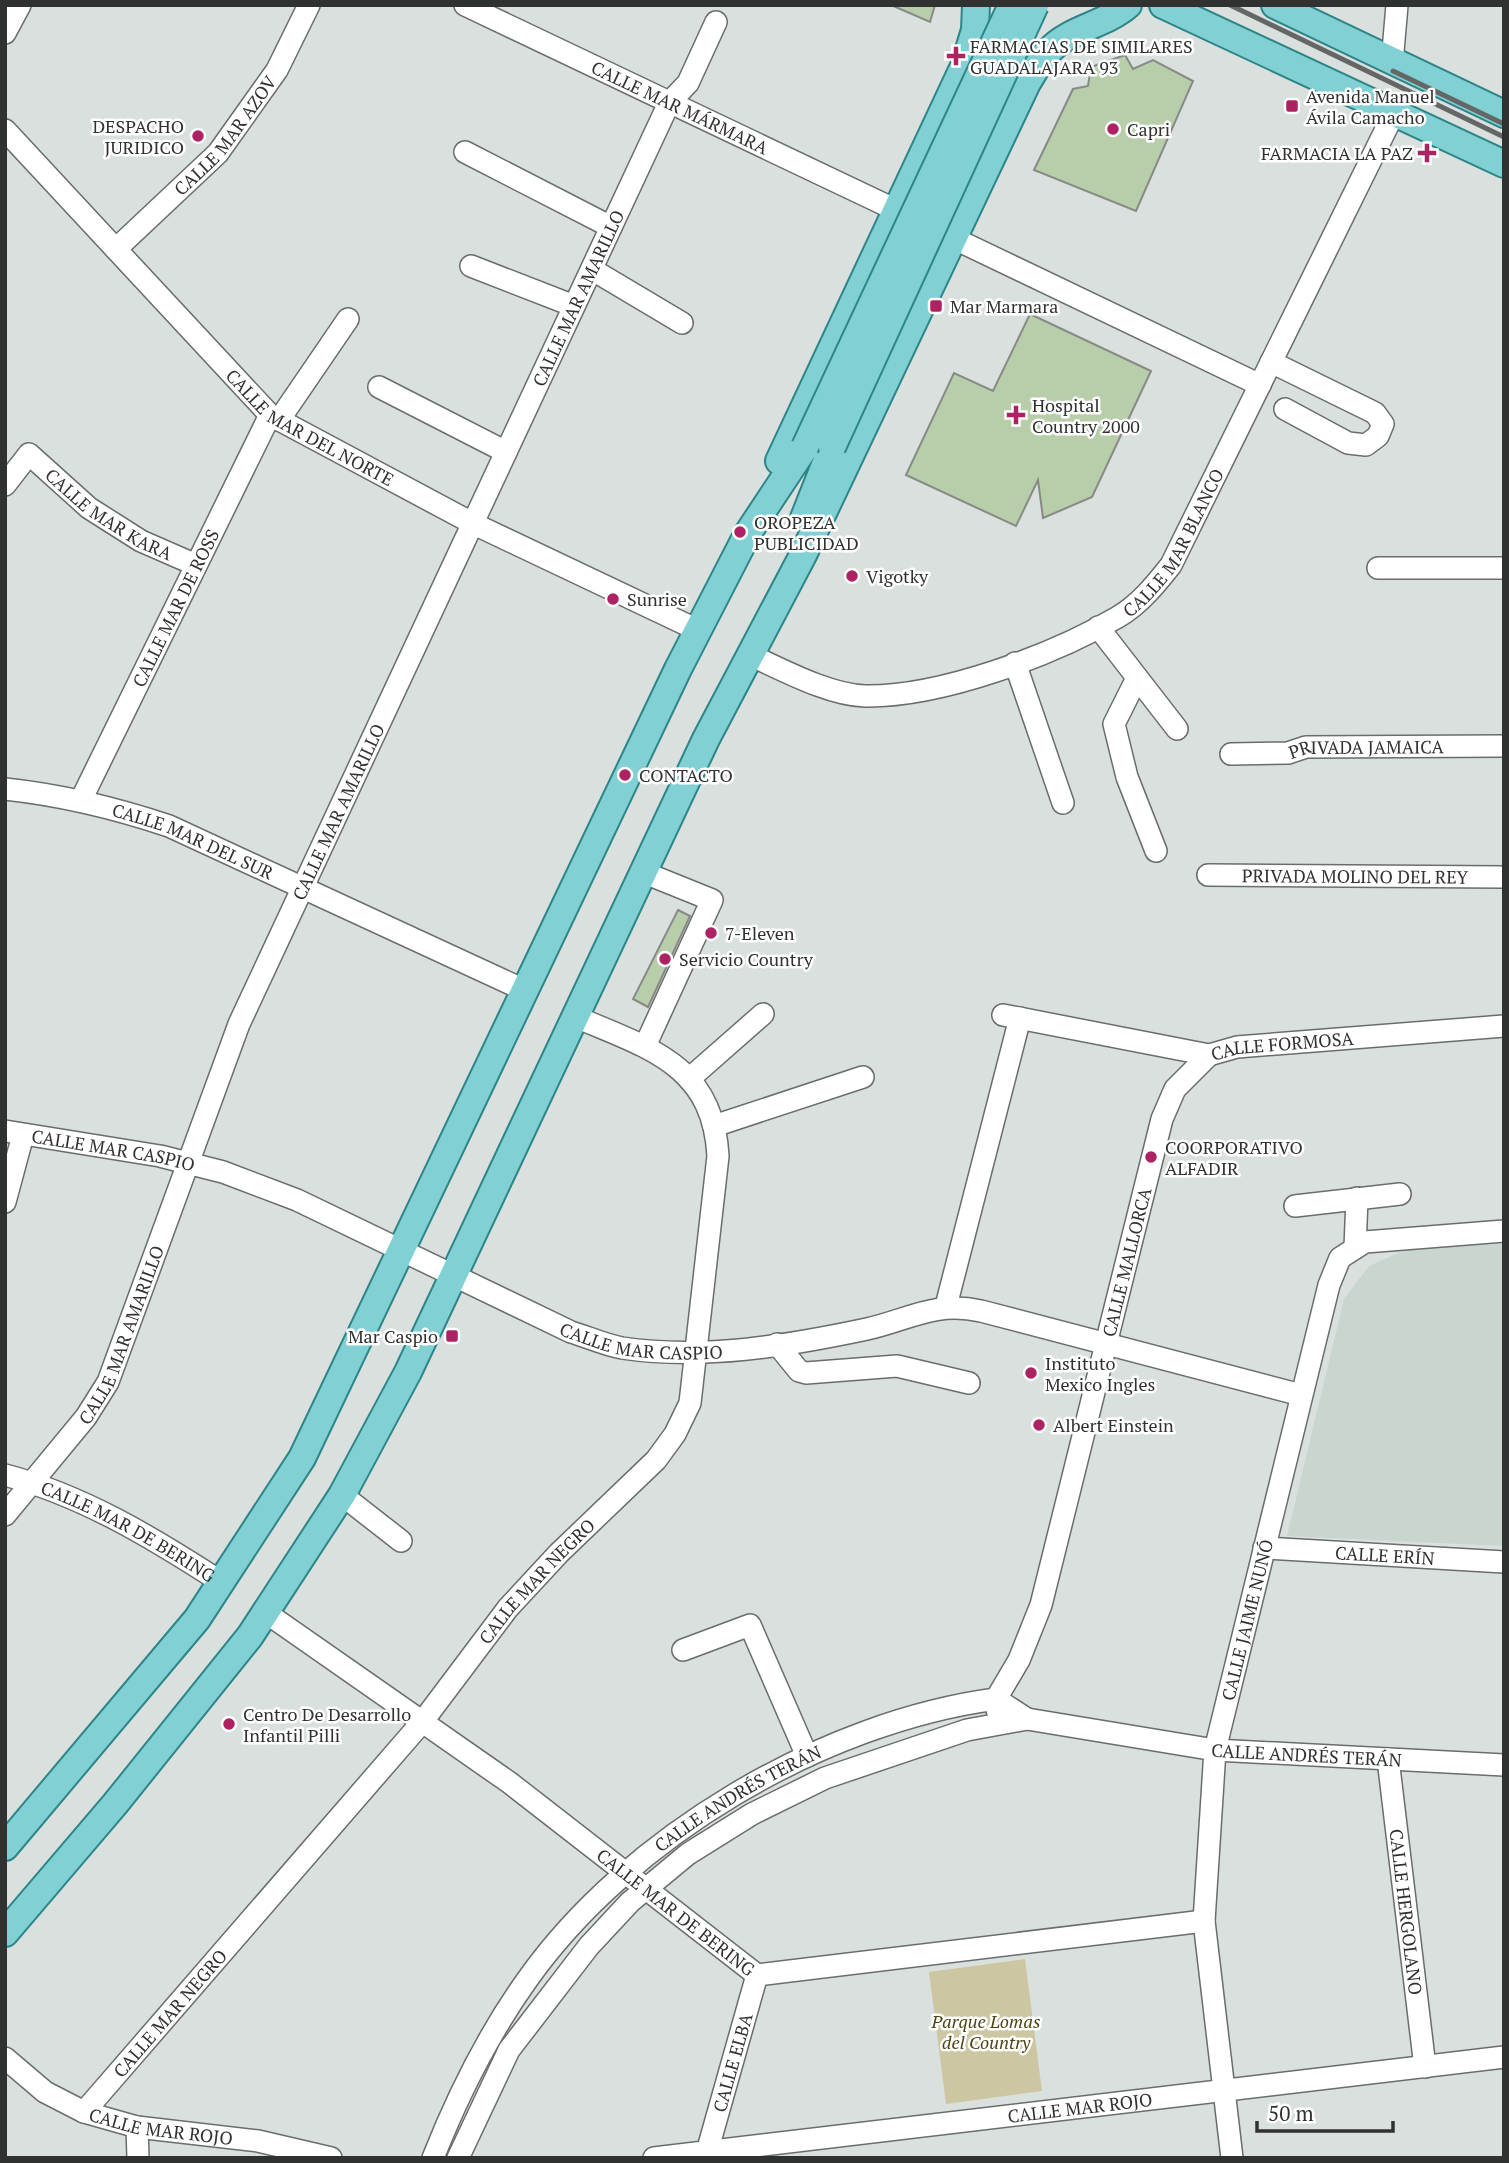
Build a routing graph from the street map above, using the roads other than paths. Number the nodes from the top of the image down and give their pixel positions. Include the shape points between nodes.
1 (20, 5) edge
2 (309, 5) edge
3 (465, 5) edge
4 (976, 5) edge
5 (994, 5) edge
6 (1012, 5) edge
7 (1035, 5) edge
8 (1128, 5) edge
9 (1163, 5) edge
10 (1397, 5) edge
11 (1287, 8) edge
12 (716, 22) dead end
13 (1089, 28) junction
14 (5, 33) edge
15 (1392, 62) junction
16 (951, 96) junction
17 (669, 103) junction
18 (1394, 113) junction
19 (1504, 114) edge
20 (1009, 120) junction
21 (5, 130) edge
22 (465, 152) dead end
23 (1504, 164) edge
24 (896, 210) junction
25 (611, 227) junction
26 (953, 238) junction
27 (116, 249) junction
28 (471, 266) dead end
29 (593, 270) junction
30 (574, 306) junction
31 (348, 319) dead end
32 (682, 323) dead end
33 (1271, 362) junction
34 (1260, 385) junction
35 (379, 387) dead end
36 (1285, 409) dead end
37 (274, 418) junction
38 (506, 452) junction
39 (5, 485) edge
40 (472, 523) junction
41 (196, 565) junction
42 (1504, 568) edge
43 (1378, 569) dead end
44 (772, 609) junction
45 (687, 625) junction
46 (1098, 626) junction
47 (750, 655) junction
48 (1016, 663) junction
49 (678, 669) junction
50 (1137, 678) junction
51 (1177, 729) dead end
52 (1504, 747) edge
53 (1231, 754) dead end
54 (5, 789) edge
55 (81, 800) junction
56 (1063, 803) dead end
57 (1156, 851) dead end
58 (645, 873) junction
59 (1208, 876) dead end
60 (1504, 877) edge
61 (306, 887) junction
62 (524, 990) junction
63 (763, 1014) dead end
64 (576, 1017) junction
65 (1504, 1026) edge
66 (645, 1046) junction
67 (1209, 1055) junction
68 (863, 1077) dead end
69 (689, 1079) junction
70 (714, 1126) junction
71 (14, 1133) edge
72 (186, 1163) junction
73 (1400, 1194) dead end
74 (1357, 1198) junction
75 (5, 1202) edge
76 (1295, 1206) dead end
77 (1504, 1231) edge
78 (1355, 1248) junction
79 (402, 1249) junction
80 (454, 1276) junction
81 (946, 1306) junction
82 (777, 1344) junction
83 (1104, 1346) junction
84 (697, 1353) junction
85 (969, 1383) dead end
86 (1301, 1395) junction
87 (5, 1475) edge
88 (34, 1483) junction
89 (342, 1494) junction
90 (5, 1515) edge
91 (401, 1541) dead end
92 (1264, 1548) junction
93 (1504, 1562) edge
94 (221, 1582) junction
95 (265, 1612) junction
96 (683, 1650) dead end
97 (996, 1699) junction
98 (1027, 1719) junction
99 (423, 1721) junction
100 (998, 1723) junction
101 (1215, 1750) junction
102 (807, 1756) junction
103 (1388, 1759) junction
104 (1504, 1765) edge
105 (115, 1804) junction
106 (5, 1847) edge
107 (626, 1873) junction
108 (646, 1889) junction
109 (5, 1911) edge
110 (1204, 1921) junction
111 (5, 1933) edge
112 (757, 1975) junction
113 (5, 2057) edge
114 (1504, 2057) edge
115 (1424, 2067) junction
116 (1225, 2091) junction
117 (84, 2112) junction
118 (137, 2127) junction
119 (828, 2147) edge
120 (707, 2151) junction
121 (138, 2158) edge
122 (331, 2158) edge
123 (433, 2158) edge
124 (458, 2158) edge
125 (654, 2158) edge
126 (1232, 2158) edge

1 - 14 street
2 - 27 street, CALLE MAR AZOV via 277,70 218,153
3 - 17 street, CALLE MAR MÁRMARA
4 - 16 main road via 975,30
5 - 13 main road via 1010,18 1035,28 1062,32
6 - 49 main road, bridge via 805,447 748,533
7 - 44 main road, bridge via 832,447
8 - 13 main road
9 - 18 main road
10 - 15 street
11 - 15 main road
12 - 17 street, CALLE MAR AMARILLO via 688,83
13 - 20 main road via 1051,48
15 - 19 main road
16 - 20 main road via 969,78 994,79 1010,96
16 - 24 main road
17 - 24 street, CALLE MAR MÁRMARA
17 - 25 street, CALLE MAR AMARILLO
18 - 23 main road
18 - 33 street, CALLE MAR BLANCO
20 - 26 main road
21 - 27 street, CALLE MAR DEL NORTE
22 - 25 street
24 - 45 main road via 790,442
25 - 29 street, CALLE MAR AMARILLO
26 - 34 street
26 - 44 main road via 803,555
27 - 37 street, CALLE MAR DEL NORTE
28 - 30 street
29 - 30 street, CALLE MAR AMARILLO
29 - 32 street
30 - 38 street, CALLE MAR AMARILLO
31 - 37 street, CALLE MAR DE ROSS
33 - 34 street, CALLE MAR BLANCO
33 - 36 street via 1375,413 1382,424 1378,436 1366,445 1348,443
34 - 46 street, CALLE MAR BLANCO via 1171,565 1148,594 1119,617
35 - 38 street
37 - 40 street, CALLE MAR DEL NORTE
37 - 41 street, CALLE MAR DE ROSS
38 - 40 street, CALLE MAR AMARILLO
39 - 41 street, CALLE MAR KARA via 29,454 89,508 141,541
40 - 45 street, CALLE MAR DEL NORTE
40 - 61 street, CALLE MAR AMARILLO
41 - 55 street, CALLE MAR DE ROSS
42 - 43 street
44 - 47 main road
45 - 49 main road via 676,651
46 - 48 street, CALLE MAR BLANCO
46 - 50 street
47 - 48 street, CALLE MAR BLANCO via 808,681 863,696 930,690
47 - 58 main road
48 - 56 street
49 - 62 main road
50 - 51 street
50 - 57 street via 1114,724 1127,777
52 - 53 street, PRIVADA JAMAICA via 1306,747 1288,753
54 - 55 street, CALLE MAR DEL SUR
55 - 61 street, CALLE MAR DEL SUR via 169,826
58 - 64 main road
58 - 66 street via 712,900
59 - 60 street, PRIVADA MOLINO DEL REY
61 - 62 street, CALLE MAR DEL SUR
61 - 72 street, CALLE MAR AMARILLO via 240,1024
62 - 79 main road
63 - 69 street
64 - 66 street, CALLE MAR NEGRO
64 - 80 main road
65 - 67 street, CALLE FORMOSA via 1237,1047
66 - 69 street, CALLE MAR NEGRO via 671,1060
67 - 81 street, CALLE FORMOSA via 1012,1016
67 - 83 street, CALLE MALLORCA via 1175,1089 1162,1119
68 - 70 street
69 - 70 street, CALLE MAR NEGRO
70 - 84 street, CALLE MAR NEGRO via 718,1156
71 - 72 street, CALLE MAR CASPIO
71 - 75 street
72 - 79 street, CALLE MAR CASPIO via 297,1200
72 - 88 street, CALLE MAR AMARILLO via 108,1382
73 - 74 street
74 - 76 street
74 - 78 street
77 - 78 street via 1390,1238
78 - 86 street, CALLE JAIME NUNÓ via 1340,1258 1329,1285
79 - 80 street, CALLE MAR CASPIO
79 - 94 main road via 302,1458
80 - 84 street, CALLE MAR CASPIO via 571,1332 619,1348
80 - 89 main road
81 - 82 street, CALLE MAR CASPIO via 864,1329
81 - 83 street, CALLE MAR CASPIO via 981,1311
82 - 84 street, CALLE MAR CASPIO
82 - 85 street via 799,1371 806,1373 897,1366
83 - 86 street, CALLE MAR CASPIO
83 - 97 street, CALLE MALLORCA via 1041,1605 1019,1660
84 - 99 street, CALLE MAR NEGRO via 690,1404 656,1460 508,1608
86 - 92 street, CALLE JAIME NUNÓ
87 - 88 street, CALLE MAR DE BERING
88 - 90 street, CALLE MAR AMARILLO
88 - 94 street, CALLE MAR DE BERING via 79,1499
89 - 91 street
89 - 95 main road
92 - 93 street, CALLE ERÍN
92 - 101 street, CALLE JAIME NUNÓ
94 - 106 main road via 197,1619
95 - 99 street, CALLE MAR DE BERING
95 - 105 main road
96 - 102 street via 750,1625
97 - 98 street, CALLE ANDRÉS TERÁN
97 - 100 street
97 - 102 street, CALLE ANDRÉS TERÁN via 921,1713
98 - 100 street, CALLE ANDRÉS TERÁN
98 - 101 street, CALLE ANDRÉS TERÁN
99 - 107 street, CALLE MAR DE BERING
99 - 117 street, CALLE MAR NEGRO
100 - 108 street, CALLE ANDRÉS TERÁN via 825,1778 741,1821 688,1854
101 - 103 street, CALLE ANDRÉS TERÁN
101 - 110 street, CALLE JAIME NUNÓ
102 - 107 street, CALLE ANDRÉS TERÁN via 688,1824
103 - 104 street, CALLE ANDRÉS TERÁN
103 - 115 street, CALLE HERGOLANO
105 - 109 main road
105 - 111 main road
107 - 108 street, CALLE MAR DE BERING
107 - 123 street, CALLE ANDRÉS TERÁN via 528,1978 454,2103
108 - 112 street, CALLE MAR DE BERING
108 - 124 street, CALLE ANDRÉS TERÁN via 589,1946 509,2050
110 - 112 street, CALLE MAR DE BERING
110 - 116 street, CALLE JAIME NUNÓ
112 - 120 street, CALLE ELBA
113 - 117 street, CALLE MAR ROJO via 45,2092
114 - 115 street, CALLE MAR ROJO
115 - 116 street, CALLE MAR ROJO
116 - 119 street, CALLE MAR ROJO
116 - 126 street, CALLE JAIME NUNÓ
117 - 118 street, CALLE MAR ROJO
118 - 121 street
118 - 122 street, CALLE MAR ROJO via 258,2141
119 - 120 street, CALLE MAR ROJO
120 - 125 street, CALLE MAR ROJO

